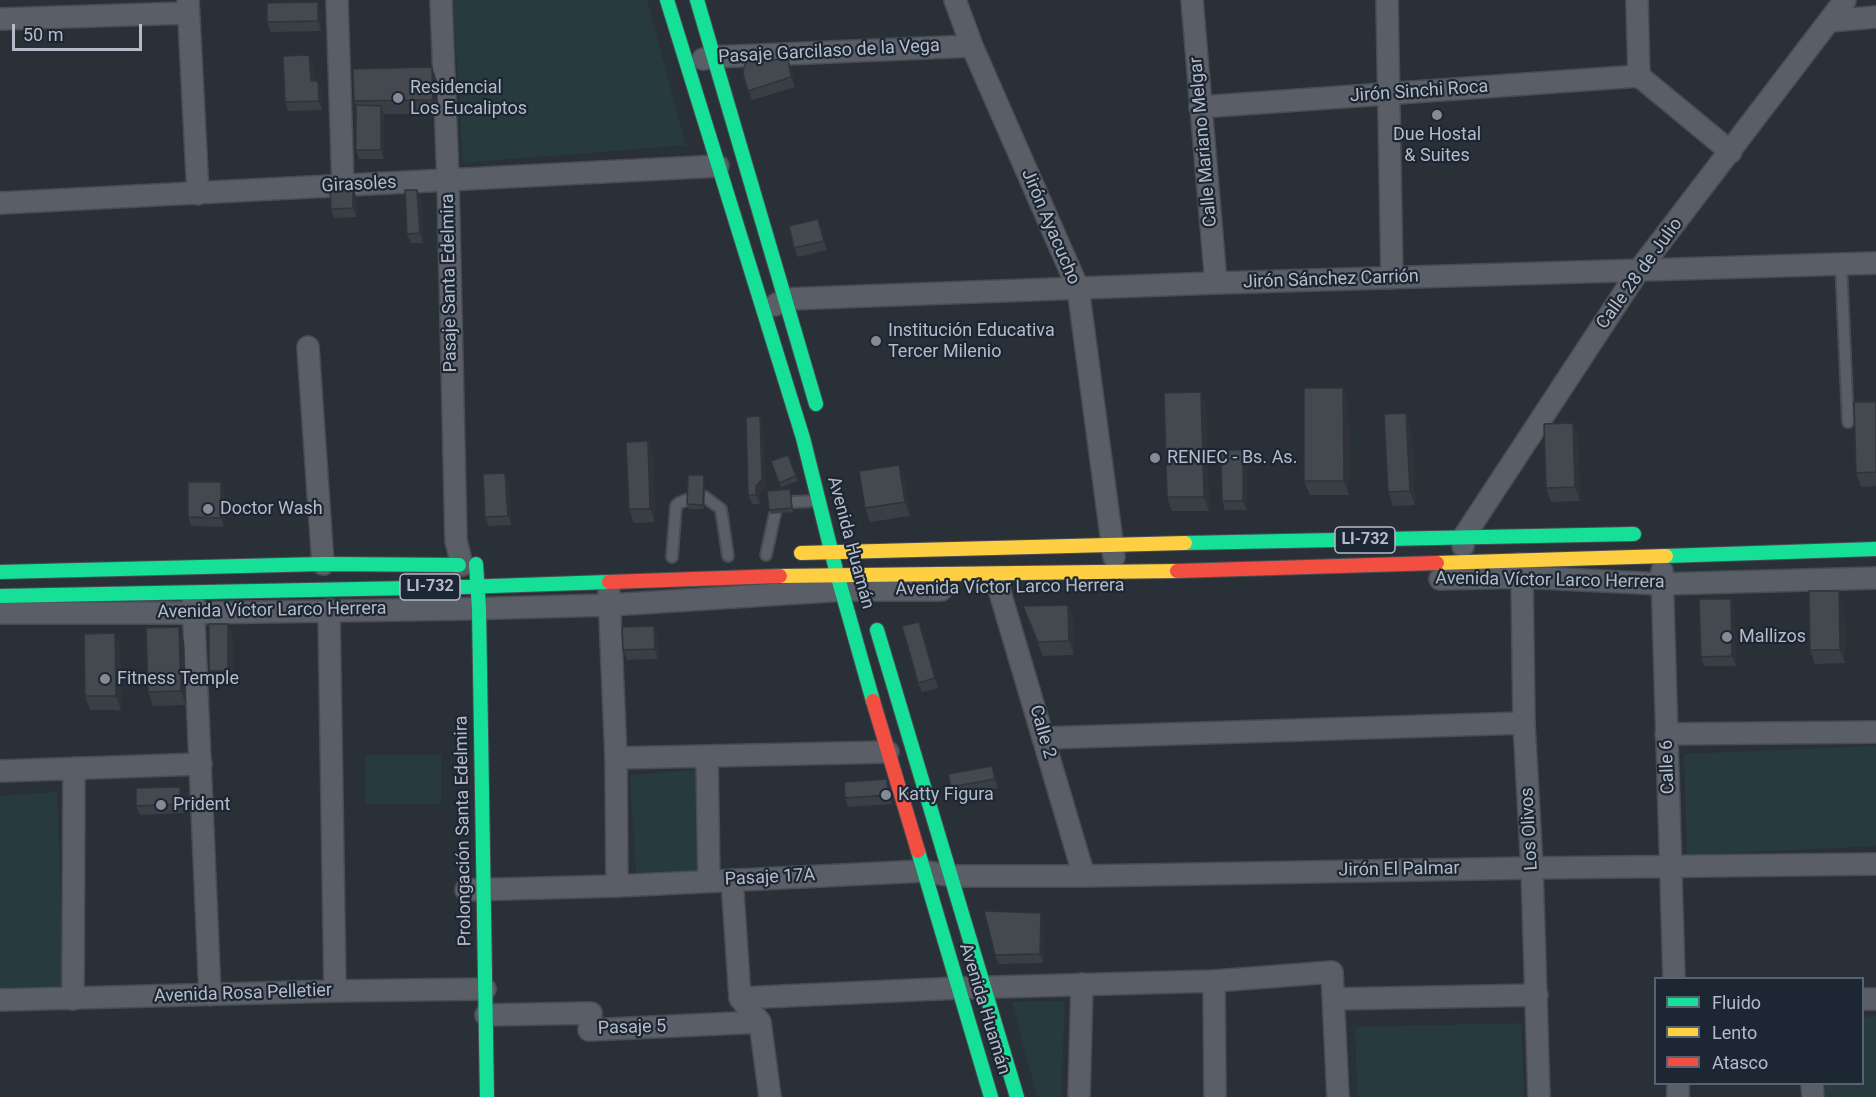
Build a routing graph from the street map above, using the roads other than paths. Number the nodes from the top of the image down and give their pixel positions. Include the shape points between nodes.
1 (337, 0) edge
2 (441, 0) edge
3 (667, 0) edge
4 (697, 0) edge
5 (955, 0) edge
6 (1192, 0) edge
7 (1387, 0) edge
8 (1637, 0) edge
9 (1845, 0) edge
10 (188, 6) edge
11 (1876, 17) edge
12 (0, 19) edge
13 (1830, 21) junction
14 (972, 46) junction
15 (714, 57) junction
16 (686, 63) junction
17 (1639, 76) junction
18 (1387, 94) junction
19 (1200, 107) junction
20 (1731, 152) junction
21 (718, 166) junction
22 (448, 180) junction
23 (343, 186) junction
24 (198, 194) junction
25 (0, 203) edge
26 (1876, 263) edge
27 (1841, 264) junction
28 (1639, 270) junction
29 (1392, 278) junction
30 (1216, 283) junction
31 (1078, 288) junction
32 (786, 299) junction
33 (764, 311) junction
34 (309, 347) dead end
35 (820, 422) dead end
36 (1848, 422) dead end
37 (705, 498) edge
38 (689, 499) edge
39 (820, 500) junction
40 (792, 502) edge
41 (775, 514) edge
42 (1652, 534) dead end
43 (1463, 538) junction
44 (1113, 544) junction
45 (853, 545) junction
46 (1876, 549) edge
47 (833, 552) junction
48 (766, 555) junction
49 (1661, 555) junction
50 (723, 556) joint
51 (672, 557) dead end
52 (1465, 563) junction
53 (323, 564) junction
54 (475, 564) junction
55 (1520, 569) junction
56 (0, 572) edge
57 (1115, 573) junction
58 (754, 578) junction
59 (1876, 578) edge
60 (609, 581) junction
61 (841, 582) junction
62 (1662, 584) junction
63 (470, 586) junction
64 (999, 589) junction
65 (867, 595) junction
66 (0, 596) edge
67 (194, 602) junction
68 (610, 605) junction
69 (329, 610) junction
70 (0, 613) edge
71 (469, 613) junction
72 (1524, 723) junction
73 (1876, 732) edge
74 (1666, 734) junction
75 (1043, 738) junction
76 (888, 752) junction
77 (706, 756) junction
78 (616, 758) junction
79 (201, 764) junction
80 (74, 768) junction
81 (0, 771) edge
82 (1876, 864) edge
83 (1671, 866) junction
84 (1532, 868) junction
85 (923, 871) junction
86 (952, 876) junction
87 (1084, 876) junction
88 (732, 880) junction
89 (709, 881) junction
90 (617, 886) junction
91 (470, 890) junction
92 (1674, 977) edge
93 (1214, 981) junction
94 (1082, 984) junction
95 (959, 988) junction
96 (984, 989) junction
97 (471, 990) junction
98 (335, 991) junction
99 (210, 994) junction
100 (1537, 995) junction
101 (740, 998) junction
102 (73, 999) junction
103 (1334, 999) junction
104 (0, 1000) edge
105 (486, 1015) junction
106 (760, 1022) junction
107 (487, 1097) edge
108 (770, 1097) edge
109 (991, 1097) edge
110 (1017, 1097) edge
111 (1079, 1097) edge
112 (1215, 1097) edge
113 (1338, 1097) edge
114 (1539, 1097) edge

1 - 23 street
2 - 22 street, Pasaje Santa Edelmira
3 - 16 main road, Avenida Huamán
4 - 15 main road
5 - 14 street, Jirón Ayacucho
6 - 19 street, Calle Mariano Melgar
7 - 18 street
8 - 17 street
9 - 13 street, Calle 28 de Julio
10 - 12 street
10 - 24 street
11 - 13 street
13 - 20 street, Calle 28 de Julio
14 - 15 street, Pasaje Garcilaso de la Vega
14 - 31 street, Jirón Ayacucho
15 - 16 street, Pasaje Garcilaso de la Vega
15 - 32 main road
16 - 21 main road, Avenida Huamán
17 - 18 street, Jirón Sinchi Roca
17 - 20 street
18 - 19 street, Jirón Sinchi Roca
18 - 29 street
19 - 30 street, Calle Mariano Melgar
20 - 28 street, Calle 28 de Julio
21 - 22 street, Girasoles
21 - 33 main road, Avenida Huamán
22 - 23 street, Girasoles
22 - 54 street, Pasaje Santa Edelmira via 456,541
23 - 24 street, Girasoles
24 - 25 street, Girasoles
26 - 27 street, Jirón Sánchez Carrión
27 - 28 street, Jirón Sánchez Carrión
27 - 36 lane
28 - 29 street, Jirón Sánchez Carrión
28 - 43 street, Calle 28 de Julio
29 - 30 street, Jirón Sánchez Carrión
30 - 31 street, Jirón Sánchez Carrión
31 - 32 street, Jirón Sánchez Carrión
31 - 44 street, Jirón Ayacucho
32 - 33 street
32 - 35 main road
33 - 39 main road, Avenida Huamán via 808,437
34 - 53 street
37 - 50 lane via 721,509
38 - 51 lane via 676,506
39 - 40 lane
39 - 47 main road, Avenida Huamán
41 - 48 lane
42 - 43 main road, LI-732
43 - 44 main road, LI-732
43 - 52 street
44 - 45 main road, LI-732
44 - 57 street, Jirón Ayacucho
45 - 47 main road, LI-732
45 - 65 main road, Avenida Huamán
46 - 49 main road, Avenida Víctor Larco Herrera / LI-732
47 - 48 main road, LI-732
47 - 61 main road, Avenida Huamán
48 - 50 main road, LI-732
48 - 58 main road
49 - 55 main road, Avenida Víctor Larco Herrera / LI-732
49 - 62 street, Calle 6
52 - 55 main road, Avenida Víctor Larco Herrera / LI-732
52 - 57 main road, Avenida Víctor Larco Herrera / LI-732
53 - 54 main road, LI-732
53 - 56 main road, LI-732
54 - 63 main road, Prolongación Santa Edelmira
55 - 62 street, Avenida Víctor Larco Herrera
55 - 64 street, Avenida Víctor Larco Herrera
55 - 72 street, Los Olivos
57 - 65 main road, Avenida Víctor Larco Herrera / LI-732
58 - 60 main road, Avenida Víctor Larco Herrera / LI-732 via 653,574
58 - 61 main road, Avenida Víctor Larco Herrera / LI-732
59 - 62 street, Avenida Víctor Larco Herrera
60 - 63 main road, Avenida Víctor Larco Herrera / LI-732
60 - 68 street
61 - 65 street, Avenida Víctor Larco Herrera
61 - 68 street, Avenida Víctor Larco Herrera
61 - 76 main road, Avenida Huamán
62 - 74 street, Calle 6
63 - 67 main road, Avenida Víctor Larco Herrera / LI-732
63 - 71 main road, Prolongación Santa Edelmira
64 - 65 street, Avenida Víctor Larco Herrera
64 - 75 street, Calle 2
65 - 86 main road, Avenida Huamán
66 - 67 main road, Avenida Víctor Larco Herrera / LI-732
67 - 69 street, Avenida Víctor Larco Herrera
67 - 70 street, Avenida Víctor Larco Herrera
67 - 79 street
68 - 71 street, Avenida Víctor Larco Herrera
68 - 78 street
69 - 71 street, Avenida Víctor Larco Herrera
69 - 98 street
71 - 91 main road, Prolongación Santa Edelmira
72 - 75 street
72 - 84 street, Los Olivos
73 - 74 street
74 - 83 street, Calle 6
75 - 87 street, Calle 2
76 - 77 street
76 - 85 main road, Avenida Huamán
77 - 78 street
77 - 89 street
78 - 90 street
79 - 80 street
79 - 99 street
80 - 81 street
80 - 102 street
82 - 83 street, Jirón El Palmar
83 - 84 street, Jirón El Palmar
83 - 92 street, Calle 6
84 - 87 street, Jirón El Palmar
84 - 100 street, Los Olivos
85 - 86 street, Jirón El Palmar
85 - 88 street, Pasaje 17A
85 - 95 main road, Avenida Huamán
86 - 87 street, Jirón El Palmar
86 - 96 main road, Avenida Huamán
88 - 89 street, Pasaje 17A
88 - 101 street
89 - 90 street, Pasaje 17A
90 - 91 street, Pasaje 17A
91 - 97 main road, Prolongación Santa Edelmira
93 - 94 street
93 - 103 street via 1332,972
93 - 112 street
94 - 96 street
94 - 111 street
95 - 96 street
95 - 101 street
95 - 109 main road, Avenida Huamán
96 - 110 main road, Avenida Huamán
97 - 98 street, Avenida Rosa Pelletier
97 - 105 main road, Prolongación Santa Edelmira
98 - 99 street, Avenida Rosa Pelletier
99 - 102 street, Avenida Rosa Pelletier
100 - 103 street
100 - 114 street, Los Olivos
101 - 106 street
102 - 104 street, Avenida Rosa Pelletier
103 - 113 street
105 - 106 street, Pasaje 5 via 591,1013 589,1030
105 - 107 main road, Prolongación Santa Edelmira
106 - 108 street

